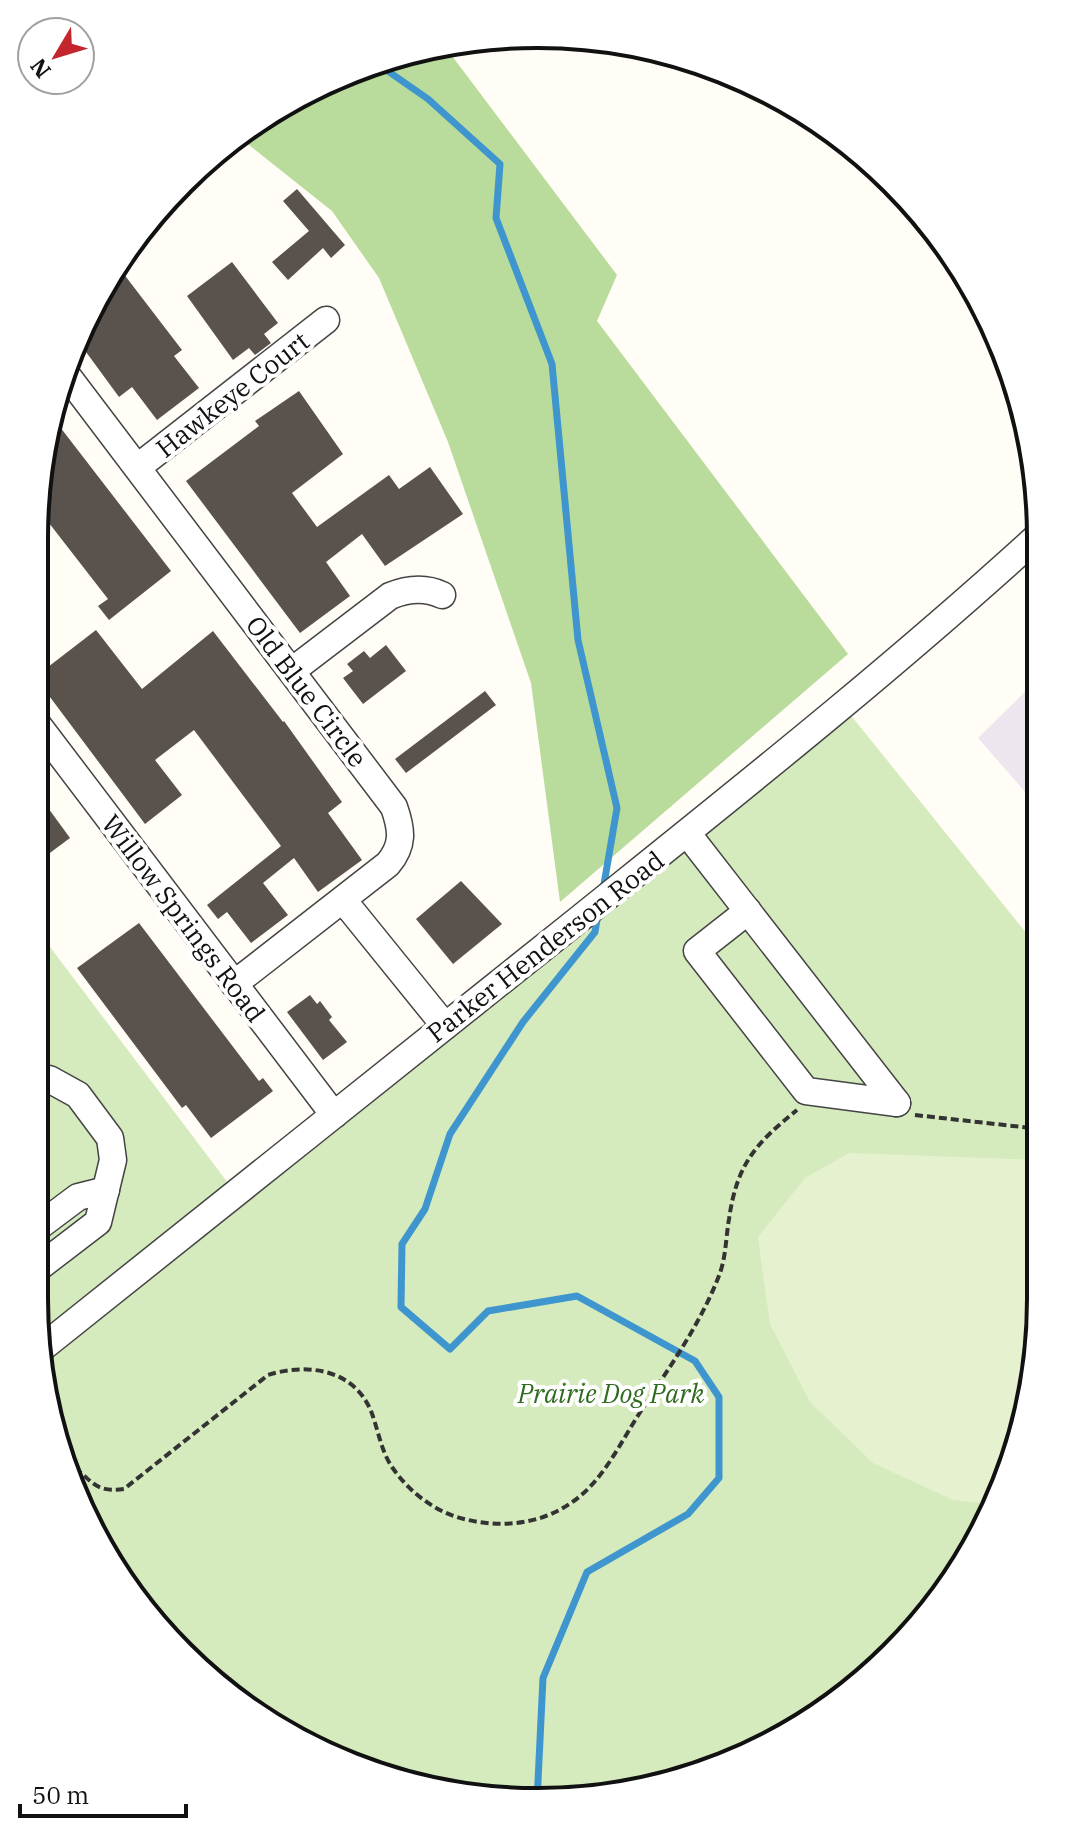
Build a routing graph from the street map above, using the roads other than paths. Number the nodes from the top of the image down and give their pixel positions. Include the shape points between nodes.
1 (326, 320) dead end
2 (73, 383) edge
3 (138, 467) junction
4 (1027, 545) edge
5 (442, 595) dead end
6 (293, 670) junction
7 (48, 738) edge
8 (687, 833) junction
9 (343, 900) junction
10 (748, 911) junction
11 (234, 984) junction
12 (445, 1026) junction
13 (48, 1079) edge
14 (334, 1115) junction
15 (106, 1190) junction
16 (48, 1220) edge
17 (48, 1260) edge
18 (50, 1342) edge

1 - 3 street, Hawkeye Court
2 - 3 street, Old Blue Circle
3 - 6 street, Old Blue Circle
4 - 8 street, Parker Henderson Road
5 - 6 street via 404,590 390,596
6 - 9 street, Old Blue Circle via 394,807 402,828 394,857
7 - 11 street, Willow Springs Road
8 - 10 street
8 - 12 street, Parker Henderson Road
9 - 11 street, Old Blue Circle
9 - 12 street
10 - 10 street via 857,1051 897,1103 806,1091 697,951
11 - 14 street, Willow Springs Road
12 - 14 street, Parker Henderson Road
13 - 15 street via 78,1095 110,1138 113,1160
14 - 18 street, Parker Henderson Road
15 - 16 street via 78,1197
15 - 17 street via 98,1222

